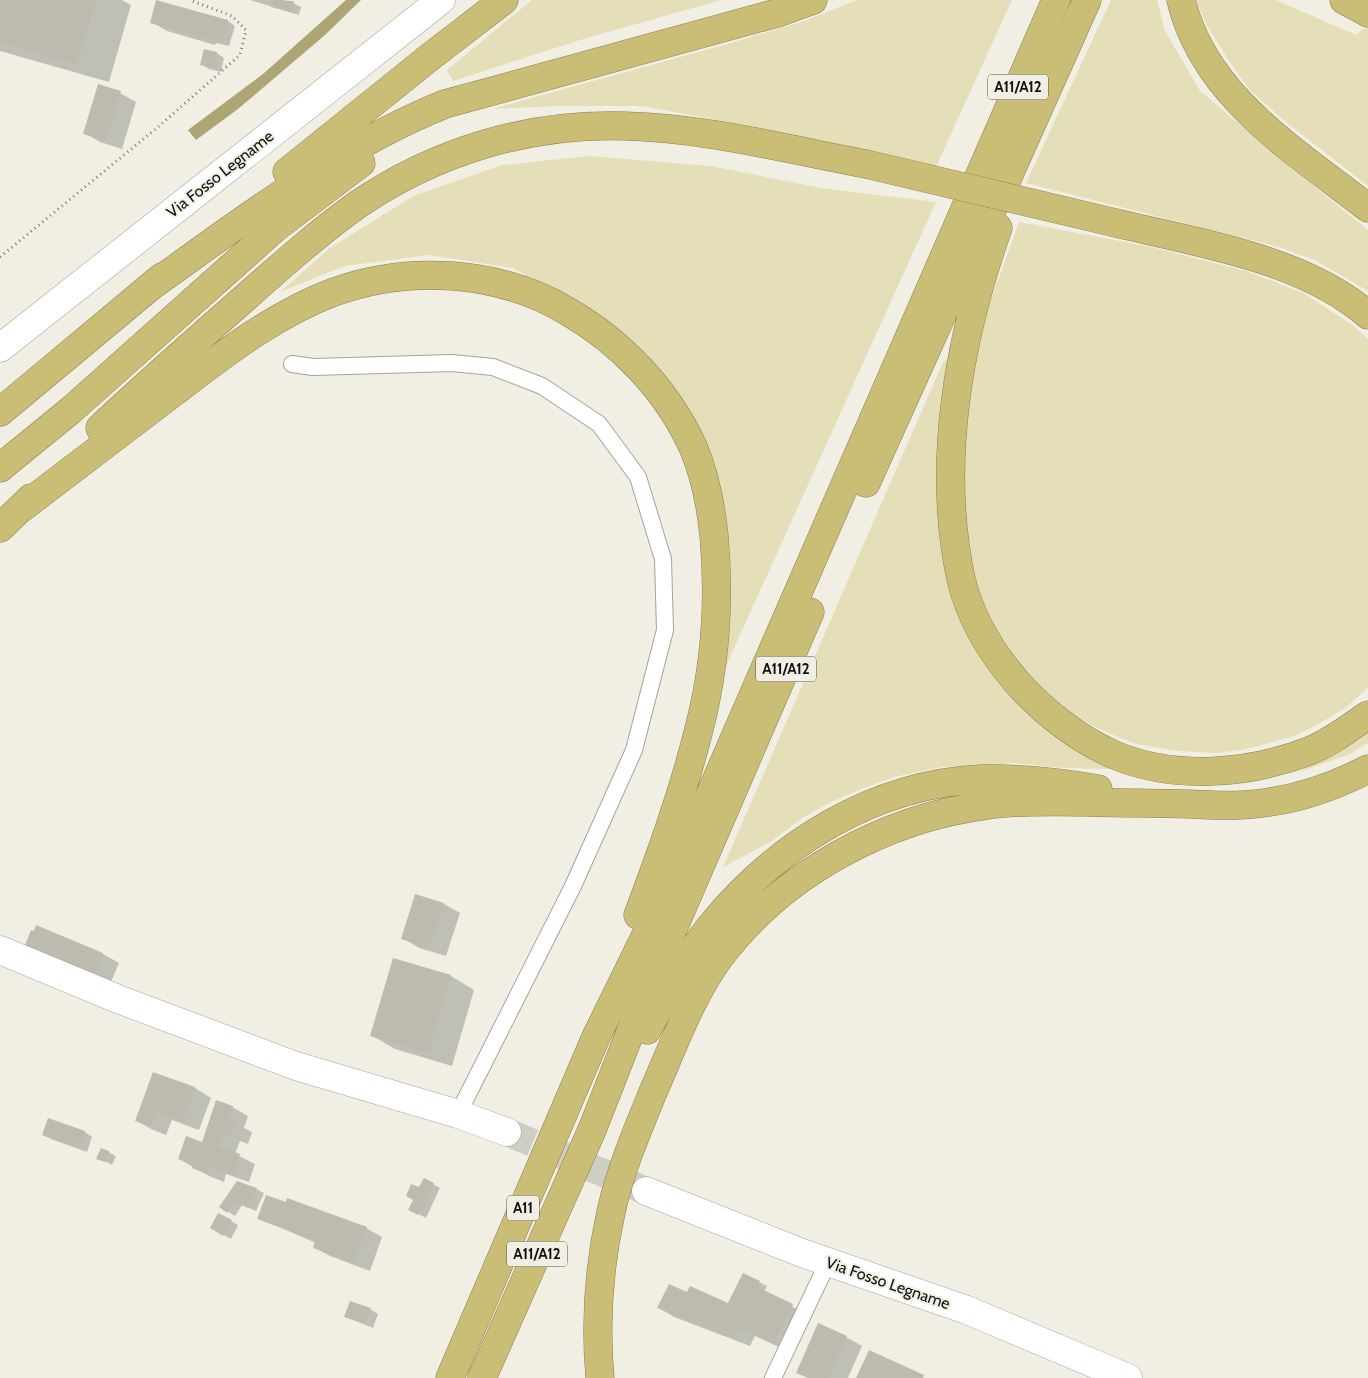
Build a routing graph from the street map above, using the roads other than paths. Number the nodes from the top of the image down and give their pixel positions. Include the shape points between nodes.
1 (441, 0) edge
2 (504, 0) edge
3 (813, 0) edge
4 (1056, 0) edge
5 (1087, 0) edge
6 (1181, 0) edge
7 (1058, 63) junction
8 (499, 90) junction
9 (1368, 208) edge
10 (148, 289) junction
11 (1368, 315) edge
12 (0, 348) edge
13 (292, 364) dead end
14 (0, 412) edge
15 (0, 468) edge
16 (9, 519) edge
17 (1368, 715) edge
18 (1368, 769) edge
19 (1189, 804) junction
20 (0, 950) edge
21 (596, 1037) junction
22 (458, 1114) junction
23 (592, 1130) junction
24 (506, 1132) tunnel mouth
25 (646, 1191) tunnel mouth
26 (828, 1262) junction
27 (450, 1378) edge
28 (482, 1378) edge
29 (600, 1378) edge
30 (773, 1378) edge
31 (1128, 1378) edge

1 - 12 street, Via Fosso Legname
2 - 10 highway via 335,132
3 - 8 highway via 777,13
4 - 21 highway, A11/A12 via 672,882
5 - 7 highway, A11/A12
6 - 9 highway via 1203,55 1235,98 1294,151
7 - 17 highway via 974,304 956,394 951,496 962,580 973,615 1002,664 1053,717 1117,756 1143,764 1171,770 1204,771 1271,763 1310,751
7 - 23 highway, A11/A12 via 863,490 650,982
8 - 10 highway via 445,104 350,150 278,196
8 - 15 highway via 347,172 275,228 71,410
10 - 14 highway
11 - 16 highway, bridge via 1330,288 1294,271 1234,252 866,164 683,130 623,126 564,128 475,146 406,176 359,204 315,237 116,413
13 - 22 lane via 313,367 461,364 493,367 542,386 599,424 638,477 663,559 666,630 634,750 573,886
16 - 21 highway via 230,351 283,317 335,292 392,278 454,276 480,280 534,294 605,336 636,365 662,396 693,448 702,471 712,525 718,603 712,665 700,729 669,833
18 - 19 highway via 1326,788 1286,799 1244,805
19 - 23 highway via 1050,781 981,779 904,793 827,825 806,837 754,878 709,928 669,990
19 - 29 highway via 1025,802 947,811 911,821 852,847 797,883 758,915 720,957 696,997 673,1043 624,1167 602,1257
20 - 22 street via 296,1066
21 - 27 highway, A11
22 - 24 street
23 - 28 highway, A11/A12
25 - 26 street, Via Fosso Legname
26 - 30 lane
26 - 31 street, Via Fosso Legname via 967,1310

